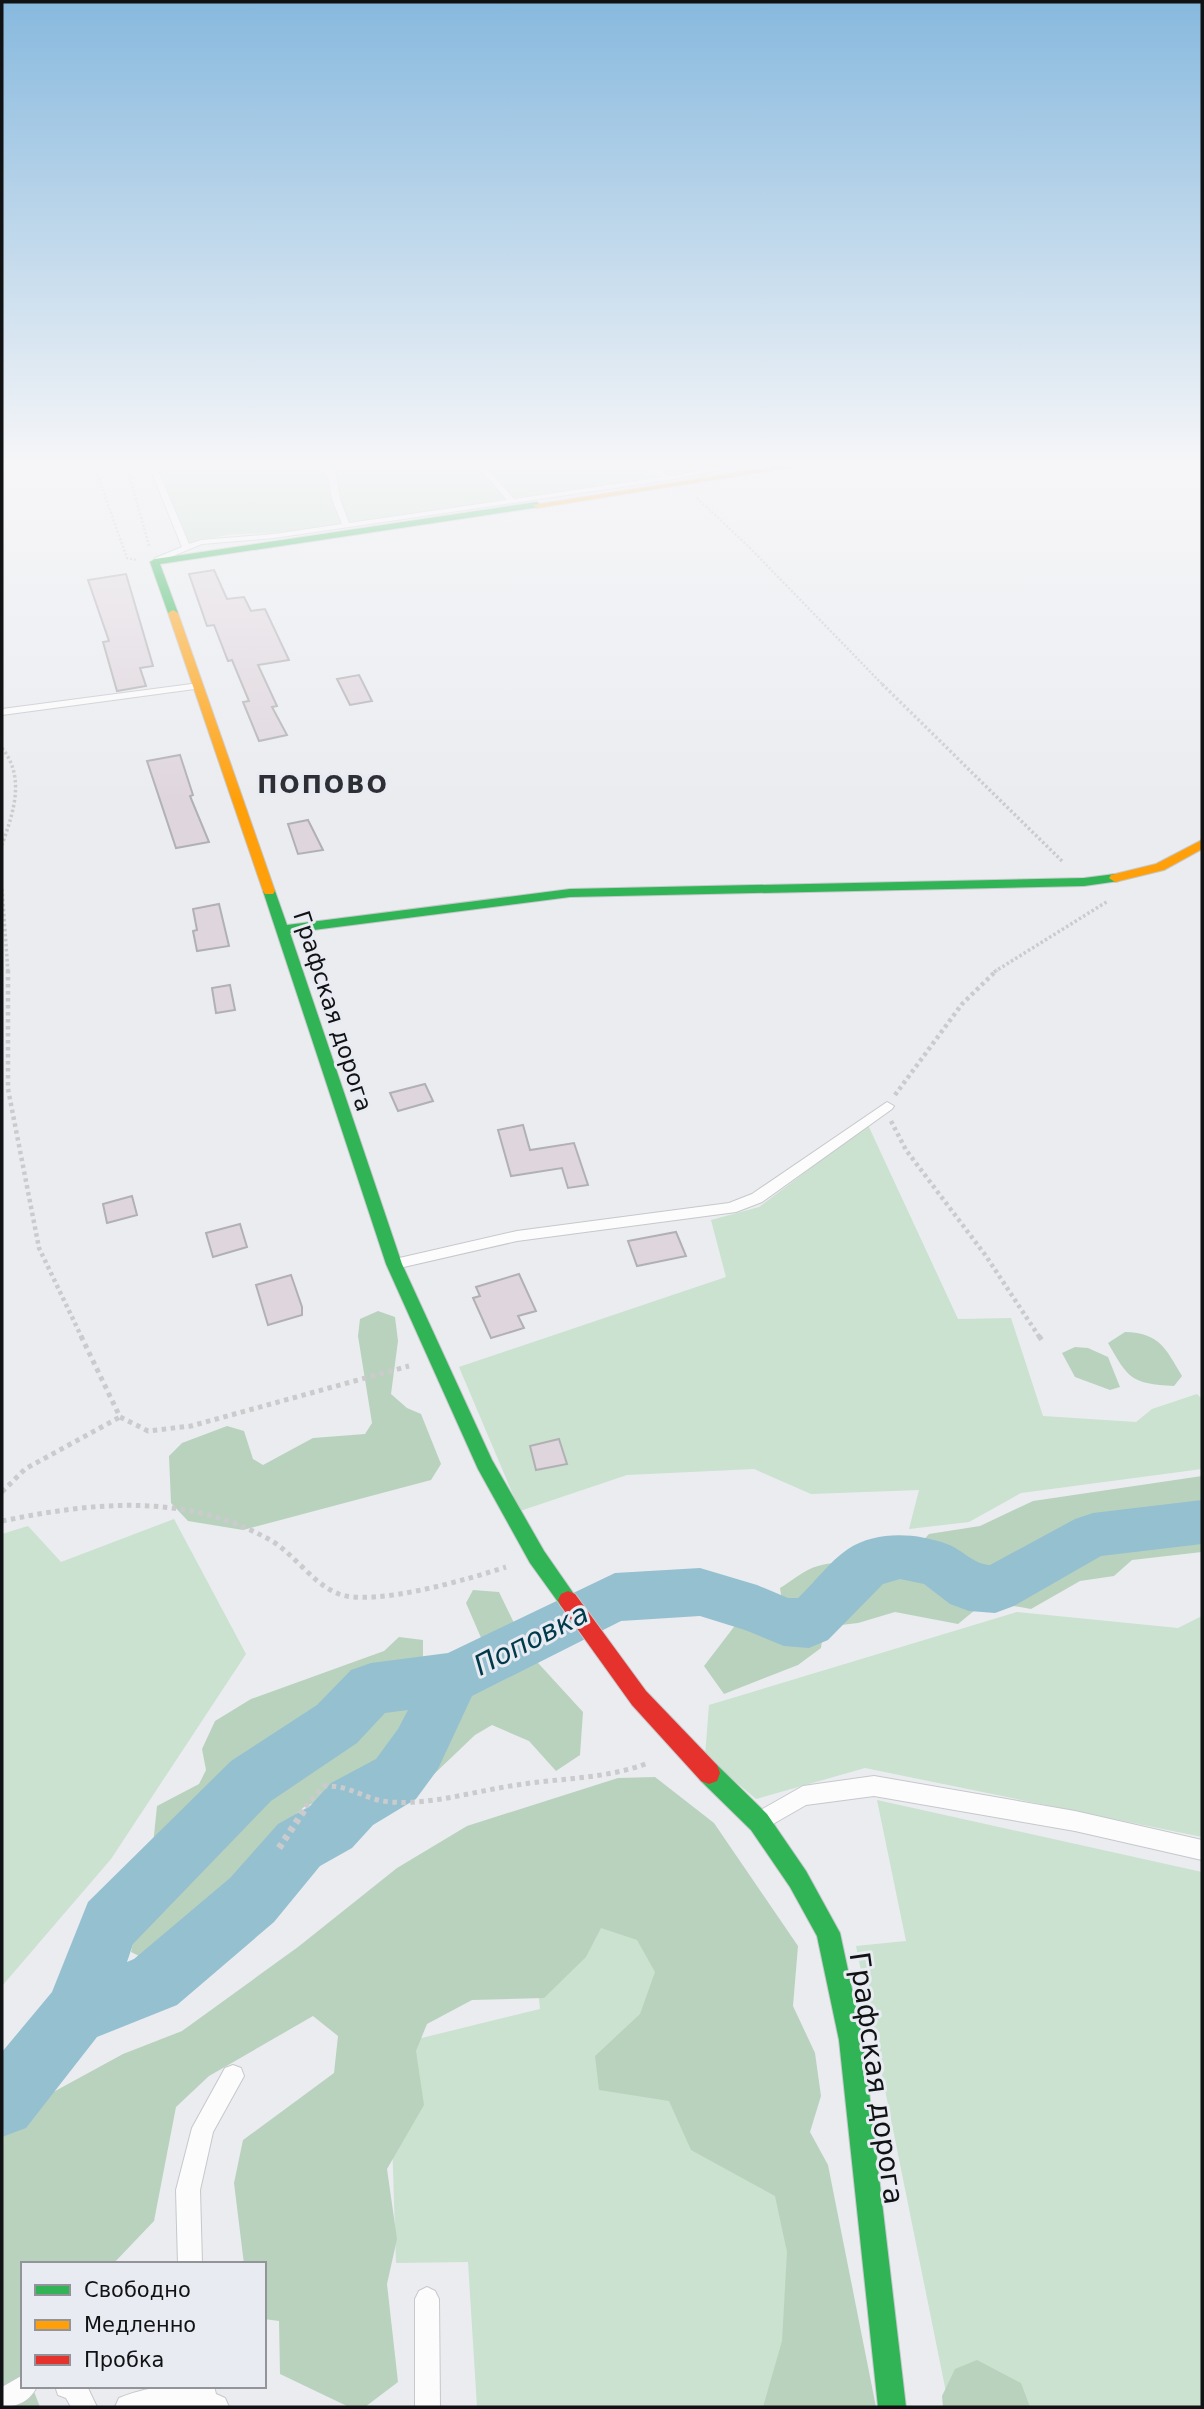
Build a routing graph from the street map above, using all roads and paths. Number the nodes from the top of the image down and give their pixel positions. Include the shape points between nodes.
1 (159, 575) edge
2 (776, 575) edge
3 (199, 686) junction
4 (2, 712) edge
5 (2, 748) edge
6 (1202, 844) edge
7 (2, 845) edge
8 (1084, 882) junction
9 (2, 889) edge
10 (1109, 900) dead end
11 (282, 930) junction
12 (887, 1107) junction
13 (394, 1265) junction
14 (1043, 1342) dead end
15 (437, 1358) junction
16 (120, 1417) junction
17 (2, 1492) edge
18 (2, 1521) edge
19 (537, 1557) junction
20 (685, 1750) junction
21 (759, 1822) junction
22 (279, 1848) dead end
23 (1202, 1850) edge
24 (233, 2076) dead end
25 (190, 2262) edge
26 (427, 2300) dead end
27 (22, 2388) edge
28 (72, 2388) edge
29 (207, 2398) edge
30 (2, 2401) edge
31 (85, 2407) edge
32 (128, 2407) edge
33 (428, 2407) edge
34 (892, 2407) edge

1 - 3 street, Графская дорога
2 - 8 path
3 - 4 lane
3 - 11 street, Графская дорога
5 - 7 path via 12,758 17,785
6 - 8 street via 1170,865 1147,873
8 - 11 street via 570,893
9 - 16 path via 10,999 8,1089 38,1248
10 - 12 path via 992,972 962,1004
11 - 13 street, Графская дорога
12 - 13 lane via 757,1198 731,1208 517,1236
12 - 14 path via 905,1150 986,1256
13 - 15 street, Графская дорога
15 - 16 path via 191,1426 148,1431
15 - 19 street, Графская дорога via 485,1464
16 - 17 path via 25,1469
18 - 19 path via 54,1510 145,1503 221,1516 275,1543 339,1594 375,1597 477,1577
19 - 20 street, Графская дорога via 639,1698
20 - 21 street, Графская дорога
20 - 22 path via 627,1771 419,1803 386,1802 343,1784 324,1786
21 - 23 lane via 803,1796 874,1786 1074,1821
21 - 34 street, Графская дорога via 798,1878 828,1933 851,2040
24 - 25 lane via 203,2128 188,2190
26 - 33 lane
27 - 30 lane
28 - 31 lane
29 - 32 lane via 148,2399

